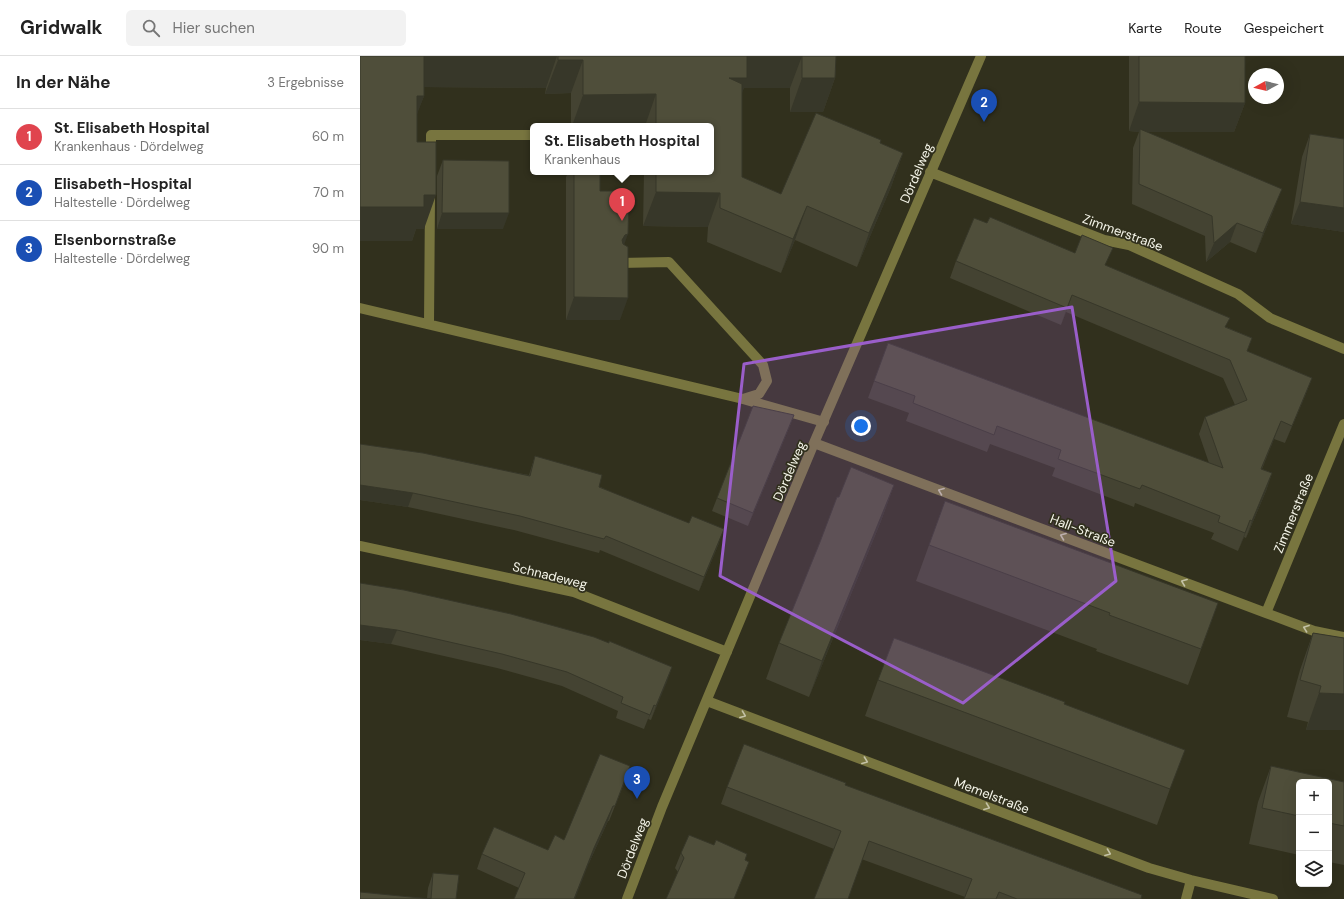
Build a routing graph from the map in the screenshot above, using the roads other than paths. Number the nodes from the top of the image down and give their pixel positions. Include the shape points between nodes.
1 (981, 56) edge
2 (530, 134) edge
3 (430, 166) edge
4 (930, 172) junction
5 (430, 190) edge
6 (620, 263) edge
7 (360, 308) edge
8 (429, 324) junction
9 (1344, 349) edge
10 (743, 399) junction
11 (824, 422) junction
12 (1344, 424) edge
13 (814, 443) junction
14 (360, 546) edge
15 (1266, 613) junction
16 (1344, 637) edge
17 (727, 652) junction
18 (707, 701) junction
19 (1191, 880) junction
20 (627, 899) edge
21 (1186, 899) edge
22 (1273, 899) edge

1 - 4 street, Dördelweg
2 - 3 street via 431,135
4 - 9 street, Zimmerstraße via 1104,240 1129,245 1238,294 1270,318
4 - 11 street, Dördelweg
5 - 8 street
6 - 10 street via 669,262 762,365 767,381 759,394
7 - 8 street
8 - 10 street
10 - 11 street
11 - 13 street, Dördelweg
12 - 15 street, Zimmerstraße
15 -> 13 street, Hall-Straße
13 - 17 street, Dördelweg
14 - 17 street, Schnadeweg via 574,592
16 -> 15 street, Hall-Straße via 1314,631
17 - 18 street, Dördelweg
18 -> 19 street, Memelstraße via 1149,868
18 - 20 street, Dördelweg via 662,807
19 - 21 street
19 - 22 street, Memelstraße

